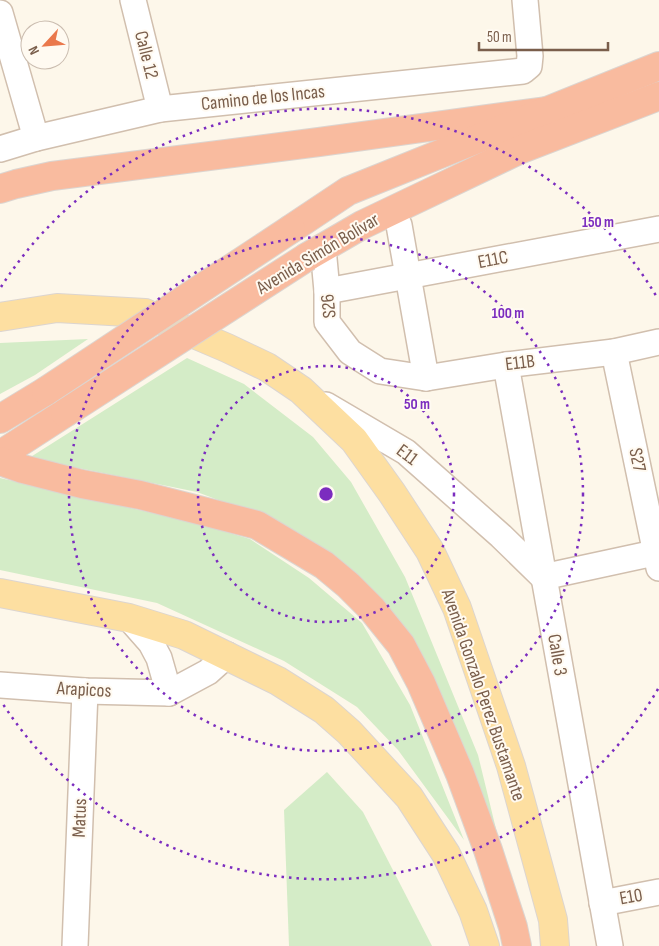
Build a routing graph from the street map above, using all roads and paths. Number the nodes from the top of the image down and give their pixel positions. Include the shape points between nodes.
1 (133, 0) edge
2 (525, 0) edge
3 (0, 13) edge
4 (659, 66) edge
5 (659, 96) edge
6 (160, 109) junction
7 (546, 110) junction
8 (36, 138) junction
9 (0, 149) edge
10 (0, 189) edge
11 (399, 225) dead end
12 (659, 229) edge
13 (315, 253) junction
14 (408, 276) junction
15 (327, 291) junction
16 (0, 317) edge
17 (659, 342) edge
18 (614, 352) junction
19 (506, 365) junction
20 (380, 370) joint
21 (426, 378) junction
22 (301, 390) junction
23 (0, 419) edge
24 (8, 462) edge
25 (501, 536) junction
26 (537, 536) junction
27 (658, 557) edge
28 (543, 577) junction
29 (0, 593) edge
30 (129, 618) junction
31 (227, 656) junction
32 (0, 685) edge
33 (85, 691) junction
34 (169, 693) junction
35 (659, 892) edge
36 (602, 903) junction
37 (75, 946) edge
38 (485, 946) edge
39 (517, 946) edge
40 (555, 946) edge
41 (610, 946) edge

1 - 6 street, Calle 12
2 - 6 street, Camino de los Incas via 530,56 523,71
3 - 8 street
4 - 7 highway, Avenida Simón Bolívar
5 - 13 highway, Avenida Simón Bolívar via 519,150 362,225
6 - 8 street, Camino de los Incas
7 - 10 highway via 52,176
7 - 23 highway, Avenida Simón Bolívar, bridge via 348,191
8 - 9 street, Camino de los Incas
11 - 14 street
12 - 14 street, E11C
13 - 15 street, S26
13 - 24 highway, Avenida Simón Bolívar, bridge via 65,413
14 - 15 street, E11C
14 - 21 street
15 - 20 street, S26 via 327,322 350,352
16 - 22 main road, Avenida Gonzalo Perez Bustamante via 57,308 145,313 267,367
17 - 18 street, E11B
18 - 19 street, E11B
18 - 27 street, S27
19 - 21 street, E11B
19 - 26 street, Calle 3
20 - 21 street, E11B
22 - 25 street, E11 via 406,452
22 - 40 main road, Avenida Gonzalo Perez Bustamante via 354,440 392,492 430,551 457,608 510,766 553,920
24 - 39 highway via 82,484 140,495 257,525 324,565 348,586 401,645 420,683 460,774
25 - 26 street via 527,541
25 - 28 street, E11
26 - 28 street, Calle 3
27 - 28 street
28 - 36 street, Calle 3
29 - 30 main road
30 - 31 main road via 184,635
30 - 34 street via 151,643
31 - 34 street, Arapicos via 208,672
31 - 38 main road via 278,681 324,710 349,732 409,797 446,854 473,910
32 - 33 street, Arapicos
33 - 34 street, Arapicos
33 - 37 street, Matus
35 - 36 street, E10
36 - 41 street, Calle 3

